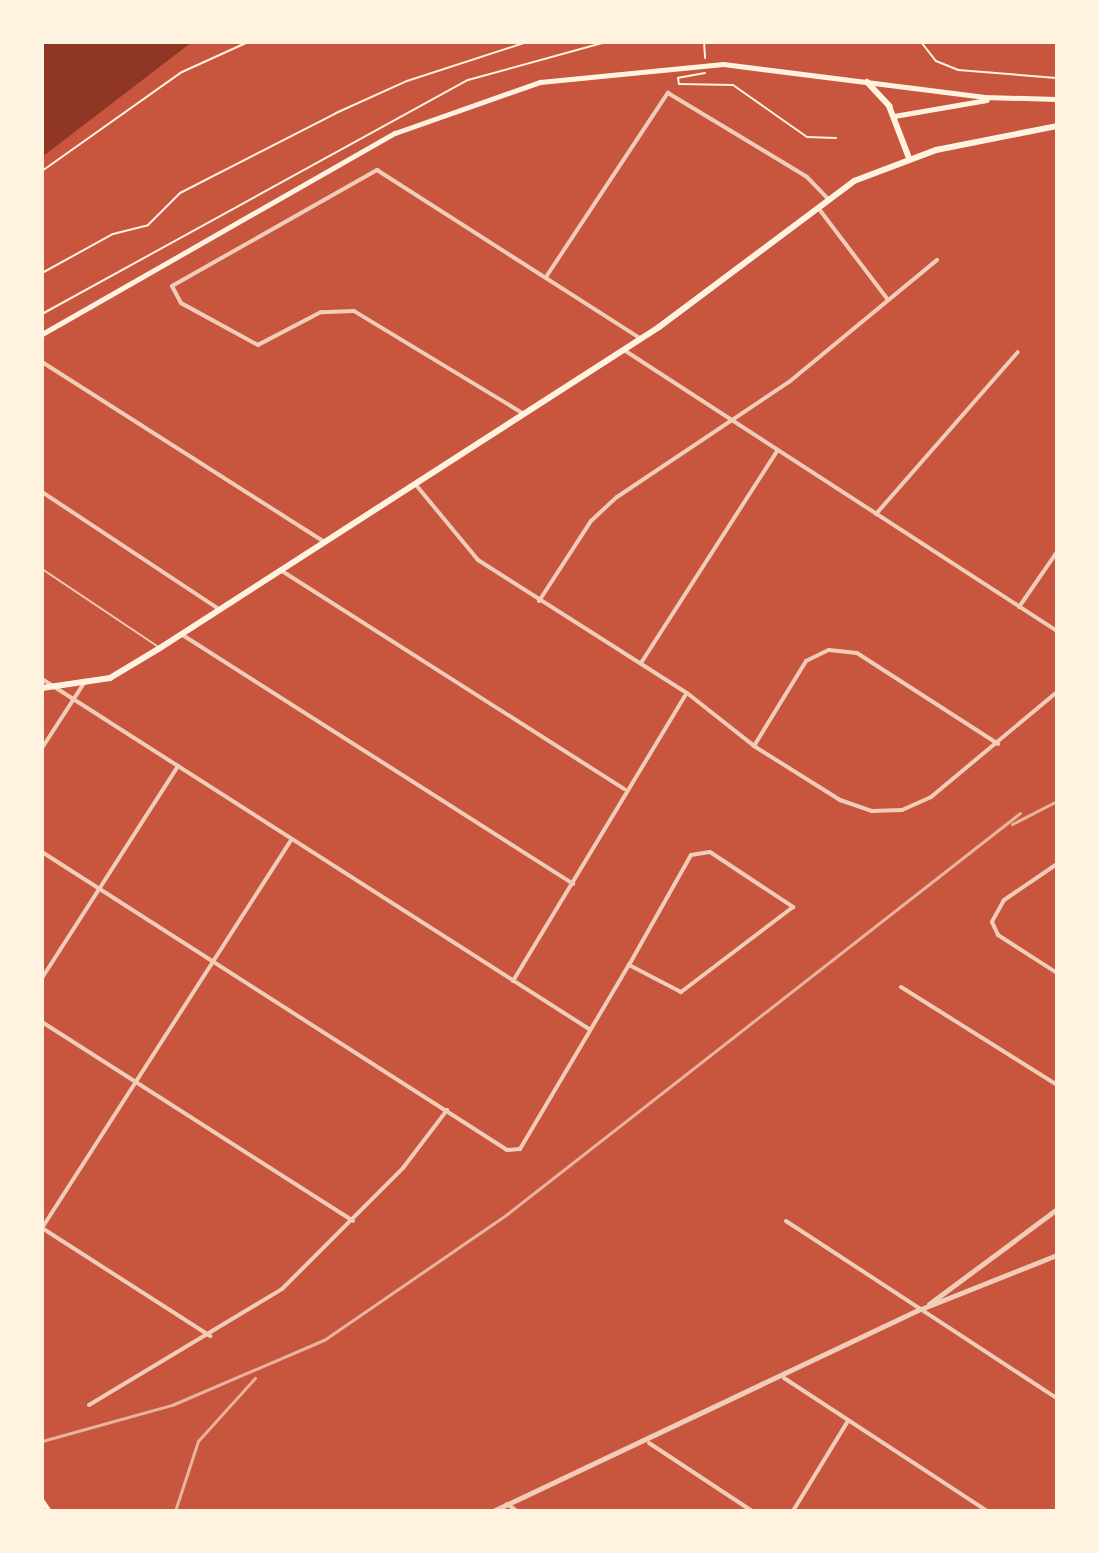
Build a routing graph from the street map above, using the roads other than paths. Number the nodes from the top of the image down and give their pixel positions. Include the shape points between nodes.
1 (867, 82) junction
2 (1000, 99) junction
3 (1057, 99) edge
4 (894, 116) junction
5 (1057, 126) edge
6 (909, 158) junction
7 (828, 199) junction
8 (817, 207) junction
9 (937, 260) dead end
10 (546, 277) junction
11 (888, 300) junction
12 (42, 334) edge
13 (641, 339) junction
14 (624, 350) junction
15 (1018, 352) dead end
16 (42, 362) edge
17 (524, 414) junction
18 (733, 420) junction
19 (778, 450) junction
20 (416, 485) junction
21 (42, 492) edge
22 (876, 514) junction
23 (325, 542) junction
24 (1057, 552) edge
25 (42, 569) edge
26 (282, 571) junction
27 (539, 601) junction
28 (1019, 607) junction
29 (217, 608) junction
30 (1057, 631) edge
31 (181, 634) junction
32 (160, 648) junction
33 (641, 663) junction
34 (42, 679) edge
35 (84, 682) junction
36 (54, 686) junction
37 (42, 688) edge
38 (1057, 692) edge
39 (687, 693) junction
40 (74, 699) junction
41 (998, 744) junction
42 (754, 746) junction
43 (42, 748) edge
44 (178, 766) junction
45 (624, 789) junction
46 (292, 839) junction
47 (42, 852) edge
48 (1057, 864) edge
49 (573, 884) junction
50 (100, 889) junction
51 (212, 963) junction
52 (629, 965) junction
53 (1057, 973) edge
54 (42, 978) edge
55 (513, 981) junction
56 (901, 987) dead end
57 (42, 1022) edge
58 (589, 1029) junction
59 (136, 1082) junction
60 (1057, 1085) edge
61 (447, 1110) junction
62 (1057, 1209) edge
63 (353, 1221) junction
64 (786, 1221) dead end
65 (42, 1228) edge
66 (1057, 1255) edge
67 (921, 1309) junction
68 (210, 1336) junction
69 (784, 1378) junction
70 (1057, 1398) edge
71 (89, 1405) dead end
72 (849, 1421) junction
73 (649, 1443) junction
74 (42, 1501) edge
75 (507, 1504) junction
76 (49, 1511) edge
77 (493, 1511) edge
78 (517, 1511) edge
79 (752, 1511) edge
80 (793, 1511) edge
81 (987, 1511) edge

1 - 2 main road
1 - 4 main road
1 - 12 main road via 697,63 581,74 511,90 395,133
2 - 3 main road
2 - 4 main road
4 - 6 main road
5 - 6 main road
6 - 7 main road
7 - 8 main road
7 - 10 street via 807,177 668,93
8 - 11 street
8 - 13 main road
9 - 11 street
10 - 13 street
10 - 17 street via 377,170 178,279 173,295 258,345 321,312 354,311
11 - 18 street
13 - 14 main road
14 - 17 main road
14 - 18 street
15 - 22 street
16 - 23 street
17 - 20 main road
18 - 19 street
18 - 27 street via 609,505
19 - 22 street
19 - 33 street
20 - 23 main road
20 - 27 street via 478,560
21 - 29 street
22 - 28 street
23 - 26 main road
24 - 28 street
25 - 32 lane
26 - 29 main road
26 - 45 street
27 - 33 street
28 - 30 street
29 - 31 main road
31 - 32 main road
31 - 49 street
32 - 35 main road via 110,678
33 - 39 street
34 - 36 street
35 - 36 main road
35 - 40 street
36 - 37 main road
36 - 40 street
38 - 41 street
39 - 42 street
39 - 45 street
40 - 43 street
40 - 44 street
41 - 42 street via 931,797 902,810 872,811 840,800
41 - 42 street via 857,653 829,650 806,661
44 - 46 street
44 - 50 street
45 - 49 street
46 - 51 street
46 - 55 street
47 - 50 street
48 - 53 street via 1004,900 992,922 998,935
49 - 55 street
50 - 51 street
50 - 54 street
51 - 59 street
51 - 61 street
52 - 52 street via 691,855 710,852 793,907 681,992
52 - 58 street
55 - 58 street
56 - 60 street
57 - 59 street
58 - 61 street via 520,1149 507,1150
59 - 63 street
59 - 65 street
61 - 63 street
62 - 67 street
63 - 68 street via 282,1289
64 - 67 street
65 - 68 street
66 - 67 street
67 - 69 street
67 - 70 street
68 - 71 street
69 - 72 street
69 - 73 street
72 - 80 street
72 - 81 street
73 - 75 street
73 - 79 street
74 - 76 main road
75 - 77 street
75 - 78 street

